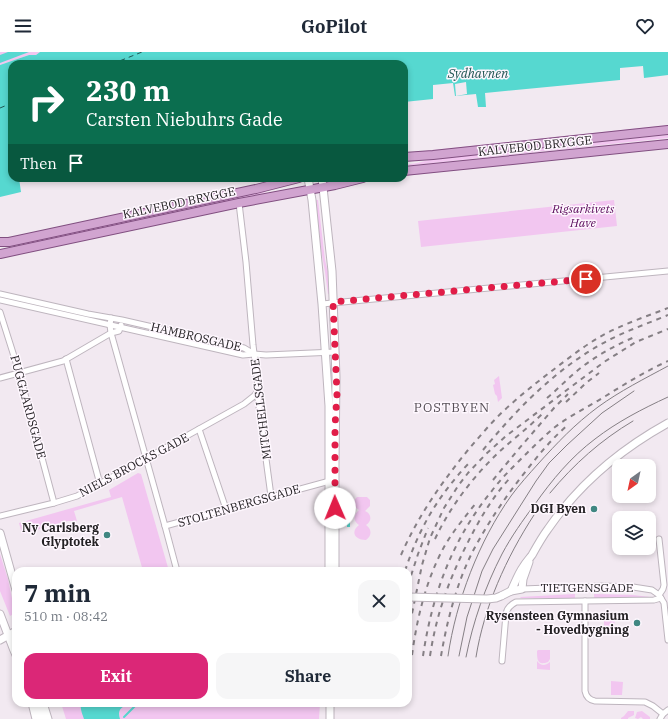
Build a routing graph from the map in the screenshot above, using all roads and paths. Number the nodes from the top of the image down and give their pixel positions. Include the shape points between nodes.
1 (668, 130) edge
2 (668, 144) edge
3 (408, 157) edge
4 (408, 171) edge
5 (283, 182) edge
6 (309, 182) edge
7 (323, 182) edge
8 (310, 189) junction
9 (239, 202) junction
10 (0, 242) edge
11 (0, 254) edge
12 (668, 271) edge
13 (0, 294) edge
14 (0, 300) edge
15 (333, 302) junction
16 (322, 304) junction
17 (0, 312) edge
18 (112, 318) junction
19 (122, 320) junction
20 (110, 325) junction
21 (120, 327) junction
22 (111, 333) junction
23 (326, 352) junction
24 (335, 352) junction
25 (254, 354) junction
26 (66, 359) junction
27 (19, 372) junction
28 (0, 378) edge
29 (257, 392) junction
30 (668, 423) edge
31 (198, 429) junction
32 (147, 458) junction
33 (332, 481) junction
34 (100, 484) junction
35 (271, 496) junction
36 (54, 503) junction
37 (226, 509) junction
38 (0, 516) edge
39 (165, 526) junction
40 (0, 533) edge
41 (659, 539) dead end
42 (531, 556) junction
43 (176, 567) edge
44 (329, 567) edge
45 (336, 567) edge
46 (12, 576) edge
47 (522, 589) junction
48 (511, 591) junction
49 (660, 596) junction
50 (412, 597) edge
51 (585, 601) junction
52 (0, 614) edge
53 (12, 634) edge
54 (8, 636) junction
55 (12, 637) edge
56 (0, 640) edge
57 (668, 640) edge
58 (12, 645) edge
59 (502, 661) dead end
60 (33, 707) edge
61 (38, 707) edge
62 (44, 707) edge
63 (330, 707) edge
64 (668, 710) edge
65 (661, 716) edge
66 (36, 719) edge
67 (42, 719) edge
68 (48, 719) edge
69 (330, 719) edge

1 - 3 main road, KALVEBOD BRYGGE
2 - 4 main road, KALVEBOD BRYGGE
5 - 10 main road, KALVEBOD BRYGGE
6 - 8 street
7 - 8 main road, KALVEBOD BRYGGE
7 - 15 street
8 - 9 main road, KALVEBOD BRYGGE
8 - 16 street
9 - 11 main road, KALVEBOD BRYGGE
9 - 25 street, MITCHELLSGADE
12 - 15 street
13 - 18 street, HAMBROSGADE
14 - 20 street, HAMBROSGADE
15 - 16 street
15 - 24 street
16 - 23 street
17 - 27 street, PUGGAARDSGADE
18 - 19 street, HAMBROSGADE
18 - 20 street
19 - 21 street
19 - 25 street, HAMBROSGADE via 244,348
20 - 21 street, HAMBROSGADE
20 - 22 street
21 - 22 street via 119,331
21 - 25 street, HAMBROSGADE via 243,355
22 - 26 street
22 - 32 street
23 - 24 street
23 - 25 street via 266,356
23 - 33 street
24 - 33 street via 337,394
25 - 29 street, MITCHELLSGADE
26 - 27 street
26 - 34 street
27 - 28 street
27 - 36 street, PUGGAARDSGADE
29 - 31 street, NIELS BROCKS GADE via 250,400
29 - 35 street, MITCHELLSGADE
30 - 42 street via 632,445 592,478 548,528
31 - 32 street, NIELS BROCKS GADE
31 - 37 street
32 - 34 street, NIELS BROCKS GADE
32 - 39 street
33 - 35 street, STOLTENBERGSGADE
33 - 44 street
33 - 45 street
34 - 36 street, NIELS BROCKS GADE via 77,496
35 - 37 street, STOLTENBERGSGADE
36 - 38 street, NIELS BROCKS GADE
37 - 39 street, STOLTENBERGSGADE
39 - 43 street
40 - 46 street
41 - 49 street via 664,585
42 - 47 street
42 - 48 street
47 - 48 street, TIETGENSGADE
47 - 49 street, TIETGENSGADE via 619,586 649,589
48 - 50 street, TIETGENSGADE, bridge via 487,599
49 - 51 street, TIETGENSGADE via 654,600
49 - 57 street via 665,607
51 - 59 street, TIETGENSGADE via 512,604 506,614
51 - 65 street via 585,691 588,698 595,701 645,702 653,706
52 - 54 street
53 - 54 street
54 - 55 street
54 - 56 street
54 - 58 street
60 - 66 street
61 - 67 street
62 - 68 street
63 - 69 street
64 - 65 street

